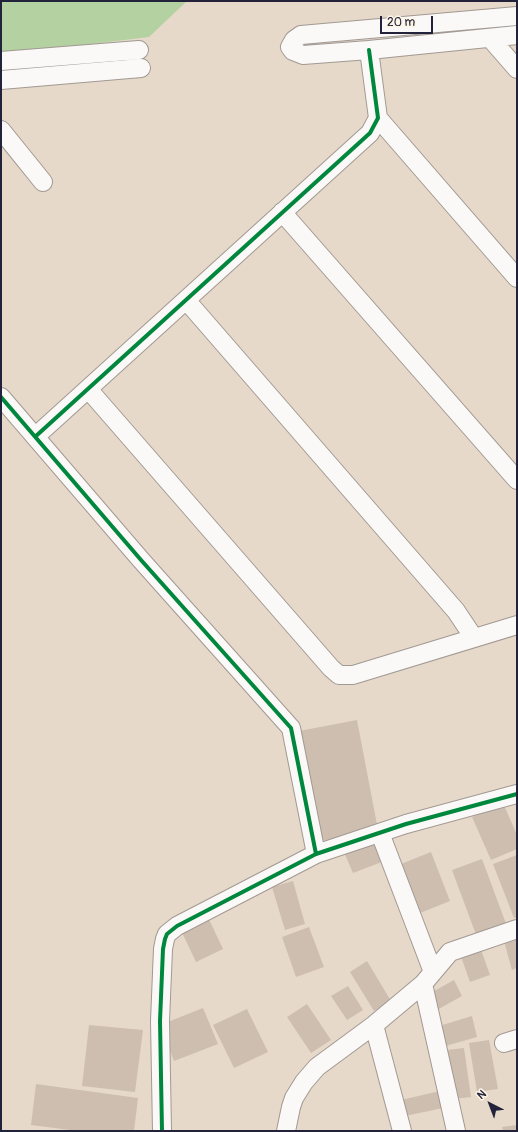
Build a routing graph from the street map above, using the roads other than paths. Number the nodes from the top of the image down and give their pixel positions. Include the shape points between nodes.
1 (517, 16) edge
2 (517, 35) edge
3 (490, 38) junction
4 (139, 50) dead end
5 (369, 50) junction
6 (1, 61) edge
7 (141, 68) dead end
8 (517, 69) edge
9 (1, 80) edge
10 (378, 118) junction
11 (1, 130) edge
12 (43, 182) dead end
13 (282, 212) junction
14 (517, 278) edge
15 (186, 300) junction
16 (88, 389) junction
17 (1, 397) edge
18 (36, 436) junction
19 (517, 480) edge
20 (517, 625) edge
21 (474, 638) junction
22 (517, 794) edge
23 (380, 833) junction
24 (316, 854) junction
25 (517, 928) edge
26 (428, 978) junction
27 (374, 1025) junction
28 (162, 1131) edge
29 (286, 1131) edge
30 (402, 1131) edge
31 (456, 1131) edge

1 - 5 street via 301,35 290,47 303,55
2 - 3 street
3 - 5 street
3 - 8 street
4 - 6 street
5 - 10 street
7 - 9 street
10 - 13 street via 370,133
10 - 14 street
11 - 12 street
13 - 15 street
13 - 19 street
15 - 16 street
15 - 21 street via 456,611
16 - 18 street
16 - 21 street via 339,675 353,675
17 - 18 street
18 - 24 street via 141,560 291,728
20 - 21 street
22 - 23 street
23 - 24 street
23 - 26 street
24 - 28 street via 177,926 167,934 163,949 160,1021
25 - 26 street via 450,952
26 - 27 street
26 - 31 street
27 - 29 street via 316,1067 294,1098
27 - 30 street

